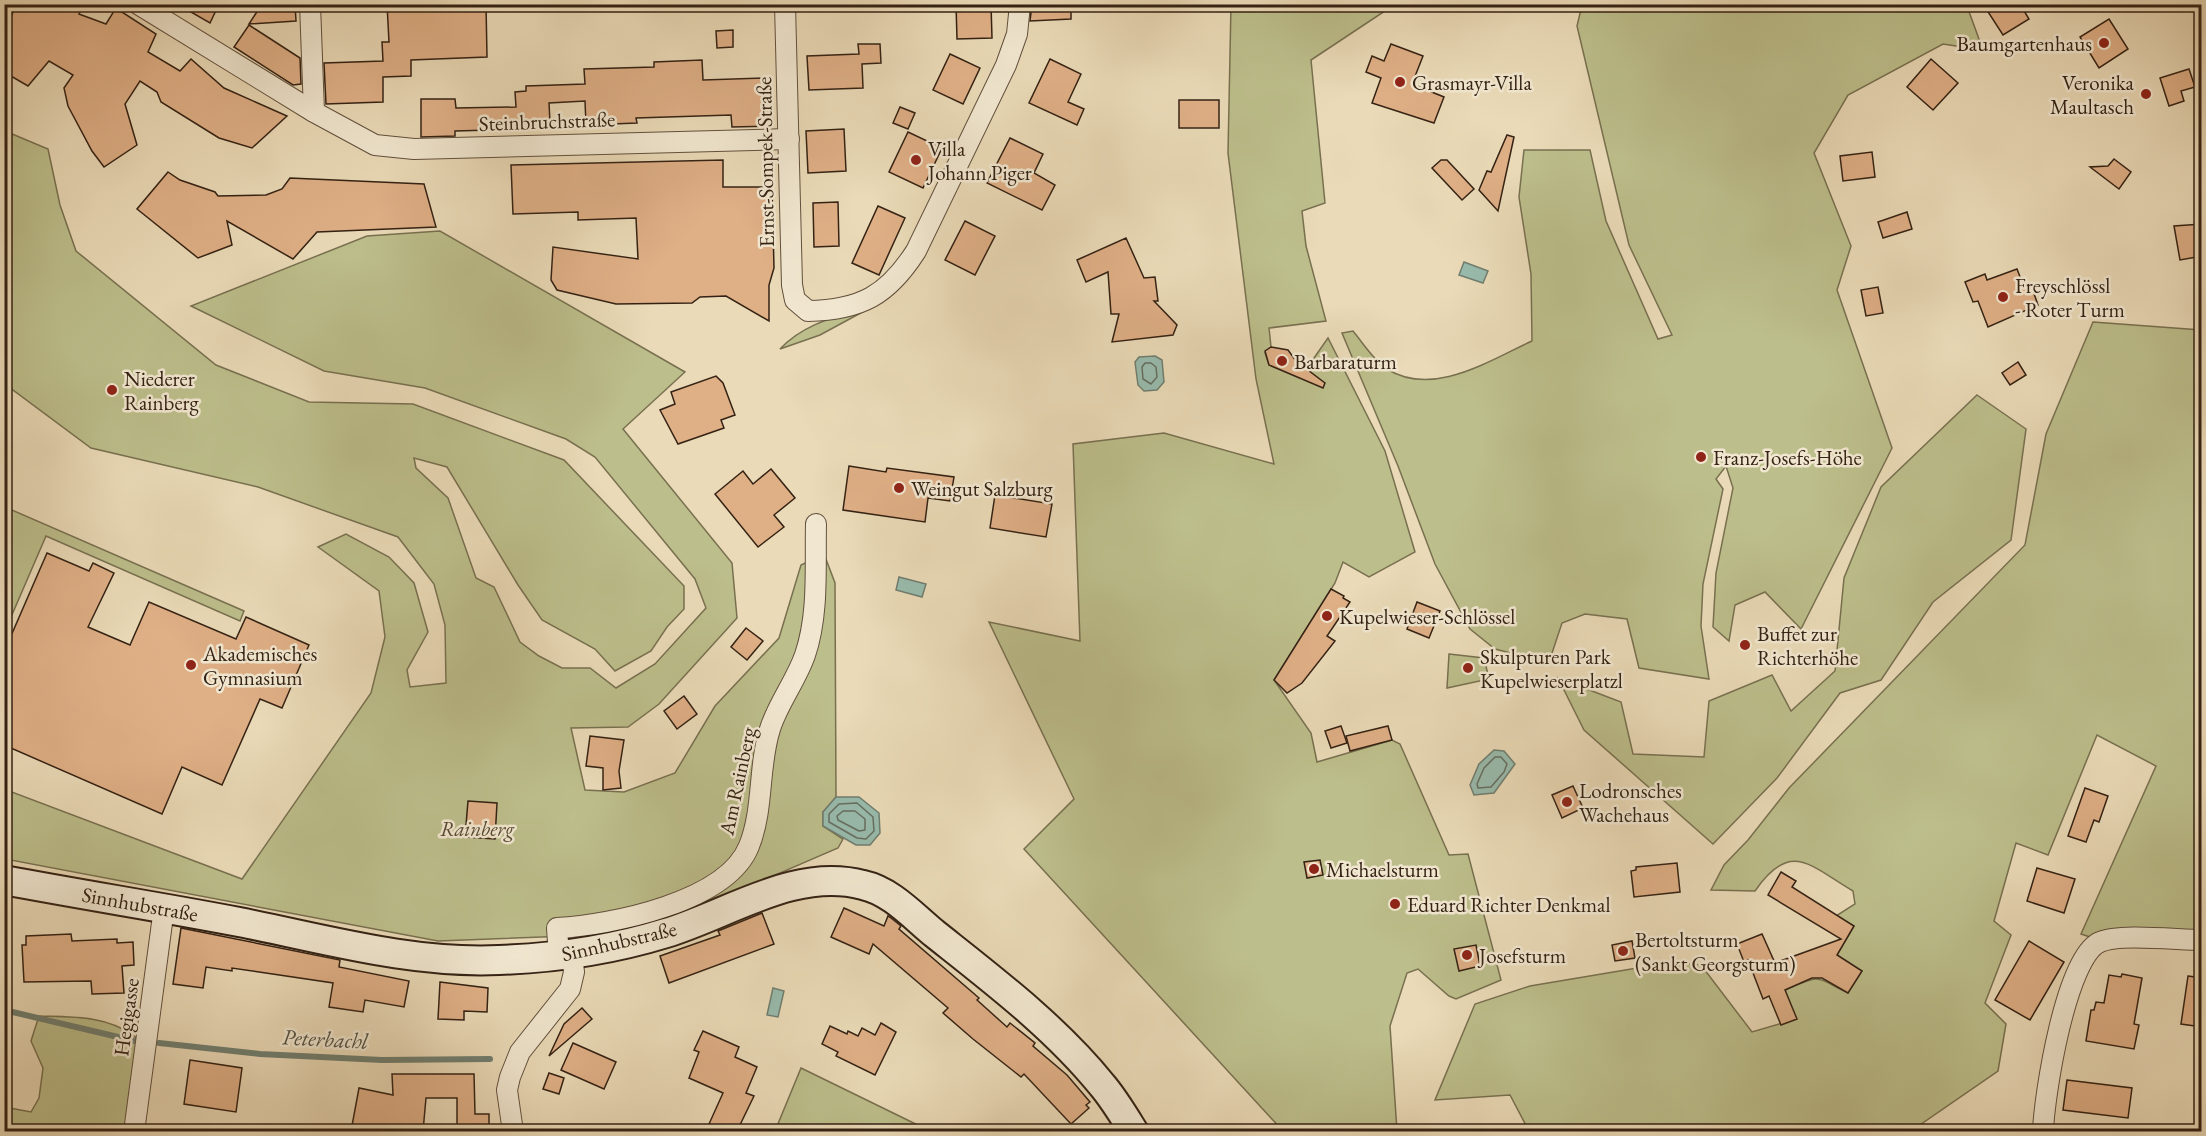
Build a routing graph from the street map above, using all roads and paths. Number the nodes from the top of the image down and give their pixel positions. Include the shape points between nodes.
1 (138, 4) edge
2 (310, 4) edge
3 (785, 4) edge
4 (1020, 4) edge
5 (314, 112) junction
6 (789, 139) junction
7 (816, 524) dead end
8 (4, 880) edge
9 (164, 908) junction
10 (2202, 940) edge
11 (566, 955) junction
12 (140, 1131) edge
13 (513, 1131) edge
14 (1134, 1131) edge
15 (2043, 1131) edge

1 - 5 street, Steinbruchstraße
2 - 5 street
3 - 6 street, Ernst-Sompek-Straße
4 - 6 street, Ernst-Sompek-Straße via 1017,34 1006,65 916,251 901,275 877,295 856,305 808,311 795,300
5 - 6 street, Steinbruchstraße via 375,145 395,149
7 - 11 street, Am Rainberg via 813,627 805,656 770,729 749,846 734,871 706,891 660,908 556,928
8 - 9 street, Sinnhubstraße
9 - 11 street, Sinnhubstraße via 373,950 433,958 498,960
9 - 12 street, Hegigasse
10 - 15 street via 2115,939 2099,942 2087,954 2071,987 2053,1055 2044,1096
11 - 13 street via 574,981 520,1052 510,1077 507,1090
11 - 14 street, Sinnhubstraße via 664,934 793,885 825,880 868,886 885,893 1059,1039 1103,1085

